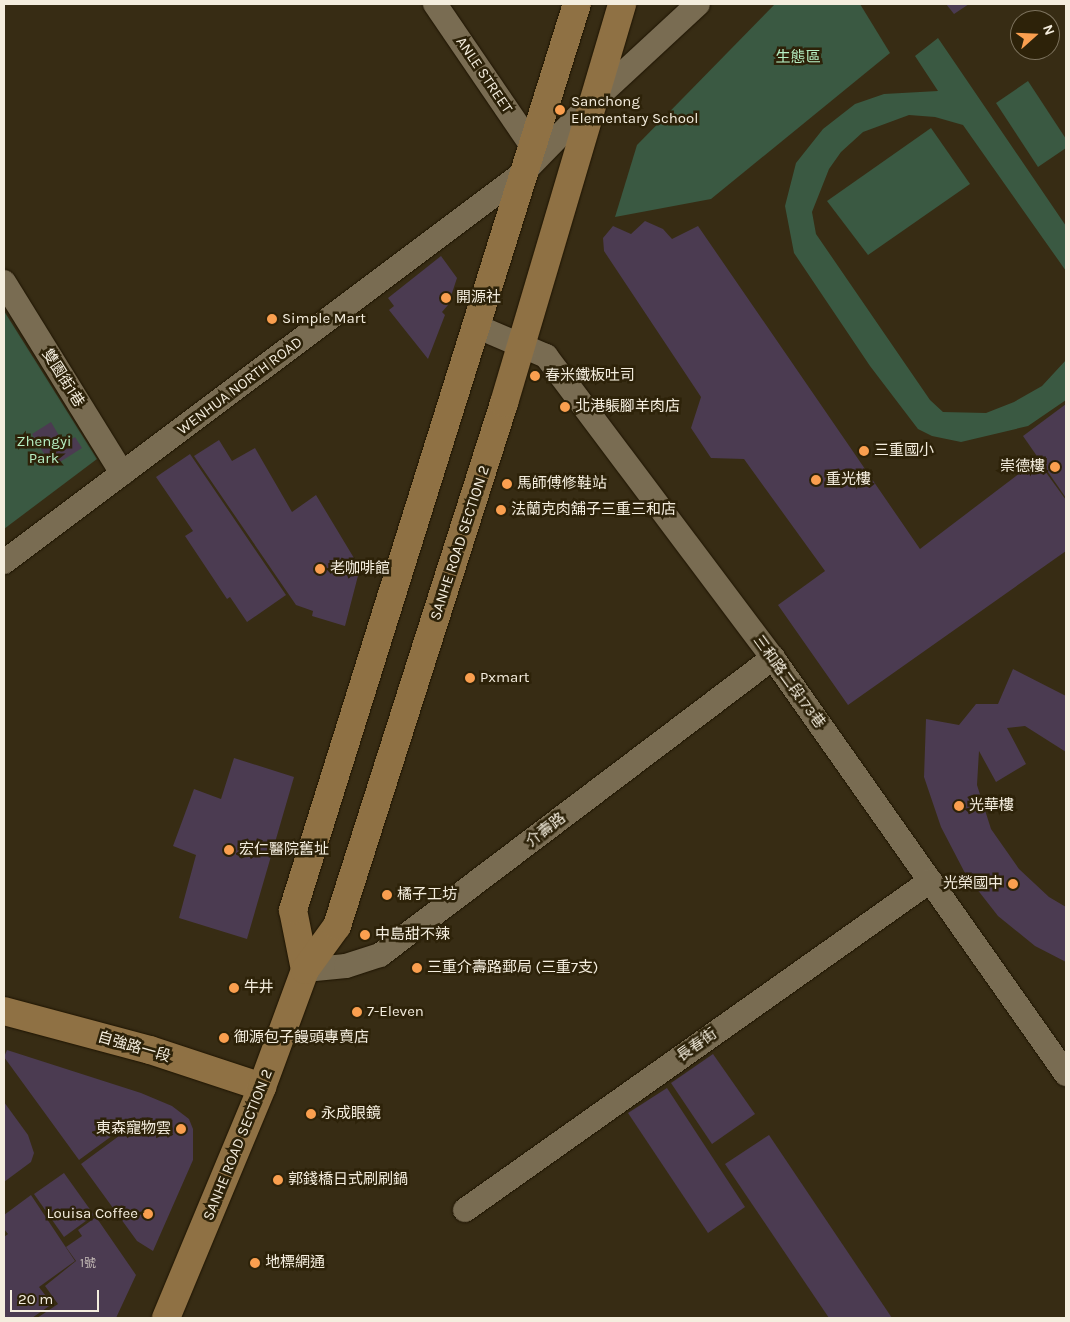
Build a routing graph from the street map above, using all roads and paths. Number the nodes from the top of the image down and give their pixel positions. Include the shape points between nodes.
1 (435, 4) edge
2 (577, 4) edge
3 (622, 4) edge
4 (698, 4) edge
5 (590, 104) junction
6 (532, 146) junction
7 (523, 174) junction
8 (4, 282) edge
9 (478, 327) junction
10 (520, 344) junction
11 (122, 473) junction
12 (4, 562) edge
13 (773, 658) junction
14 (930, 881) junction
15 (305, 970) junction
16 (4, 1011) edge
17 (1066, 1074) edge
18 (262, 1087) junction
19 (465, 1210) dead end
20 (166, 1318) edge

1 - 6 street, ANLE STREET
2 - 6 main road
3 - 5 main road, SANHE ROAD SECTION 2
4 - 5 street, WENHUA NORTH ROAD
5 - 7 street, WENHUA NORTH ROAD
5 - 10 main road, SANHE ROAD SECTION 2
6 - 7 main road
7 - 9 main road
7 - 11 street, WENHUA NORTH ROAD
8 - 11 street, 雙園街1巷
9 - 10 street, 三和路二段173巷
9 - 15 main road via 293,910
10 - 13 street, 三和路二段173巷 via 546,356
10 - 15 main road, SANHE ROAD SECTION 2 via 338,926
11 - 12 street, WENHUA NORTH ROAD
13 - 14 street, 三和路二段173巷
13 - 15 street, 介壽路 via 380,955 346,966
14 - 17 street, 三和路二段173巷
14 - 19 street, 長春街
15 - 18 main road, SANHE ROAD SECTION 2
16 - 18 main road, 自強路一段 via 150,1050
18 - 20 main road, SANHE ROAD SECTION 2

